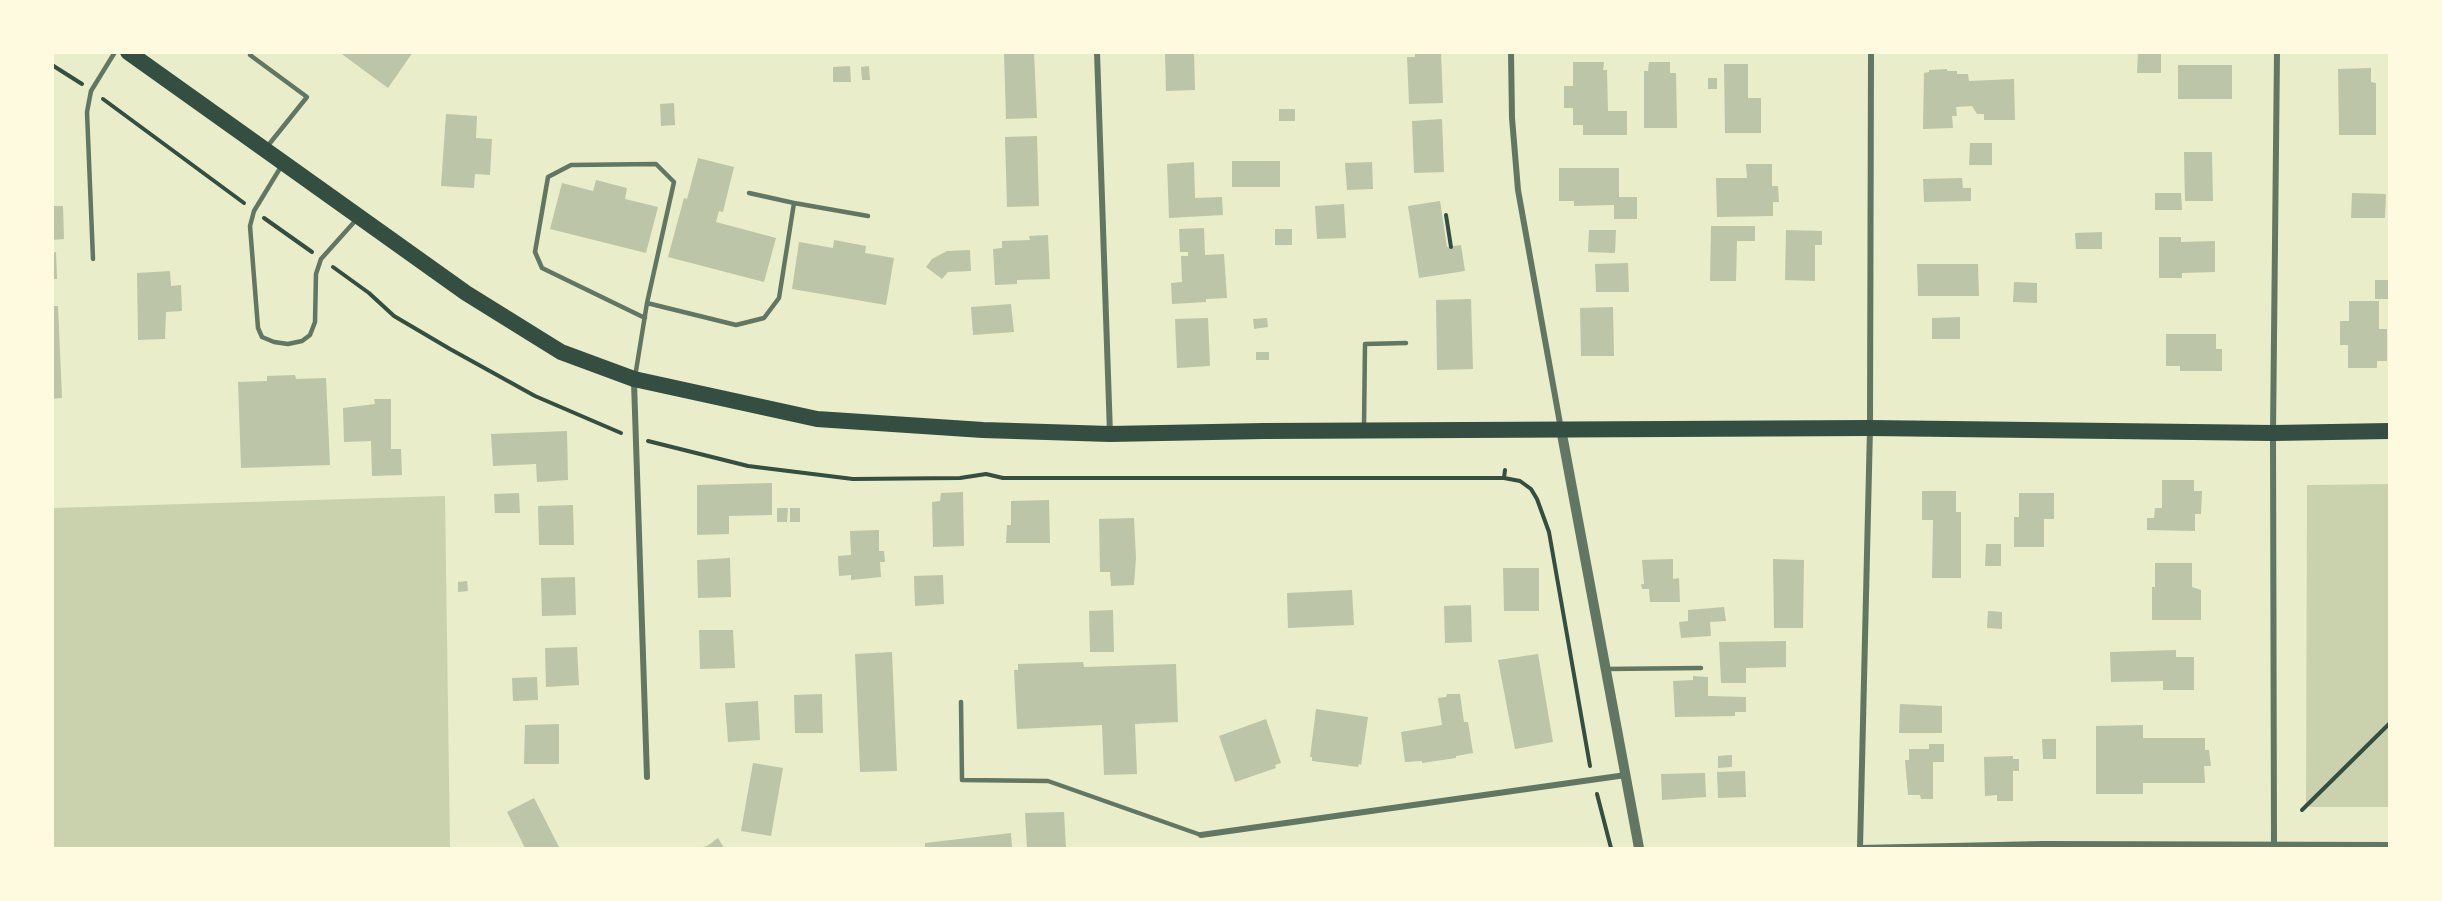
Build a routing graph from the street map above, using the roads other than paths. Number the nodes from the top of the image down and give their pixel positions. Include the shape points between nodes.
1 (115, 52) edge
2 (128, 52) edge
3 (252, 52) edge
4 (1097, 52) edge
5 (1511, 52) edge
6 (1871, 52) edge
7 (2277, 52) edge
8 (264, 150) junction
9 (283, 163) junction
10 (749, 193) dead end
11 (794, 203) junction
12 (868, 216) dead end
13 (359, 217) junction
14 (93, 259) dead end
15 (647, 303) junction
16 (645, 318) junction
17 (1406, 343) dead end
18 (634, 379) junction
19 (1870, 428) junction
20 (1561, 429) junction
21 (1364, 431) junction
22 (2390, 431) edge
23 (2273, 433) junction
24 (1110, 434) junction
25 (1701, 668) dead end
26 (1606, 669) junction
27 (961, 702) dead end
28 (1626, 776) junction
29 (647, 777) dead end
30 (1201, 835) joint
31 (2390, 845) edge
32 (2043, 847) edge
33 (2274, 847) edge
34 (1639, 849) edge
35 (1860, 849) edge

1 - 14 lane via 91,91 87,112
2 - 8 highway
3 - 8 lane via 250,55 307,97
4 - 24 street
5 - 20 street via 1518,190
6 - 19 street
7 - 23 street
8 - 9 highway
9 - 13 highway
9 - 13 lane via 254,211 250,226 258,328 262,337 288,344 302,341 310,334 315,322 316,273 321,259
10 - 11 lane
11 - 12 lane
11 - 15 lane via 779,298 764,318 736,325
13 - 18 highway via 466,293 561,352
15 - 16 lane
15 - 16 lane via 674,182 656,164 571,165 548,177 535,252 542,268
16 - 18 lane
17 - 21 lane via 1365,344
18 - 24 highway via 817,419
18 - 29 street
19 - 20 highway
19 - 23 highway
19 - 35 street
20 - 21 highway
20 - 26 street
21 - 24 highway
22 - 23 highway
23 - 33 street
25 - 26 lane
26 - 28 street
27 - 30 lane via 962,780 1048,781
28 - 30 street
28 - 34 street
31 - 33 street
32 - 33 street
32 - 35 street

